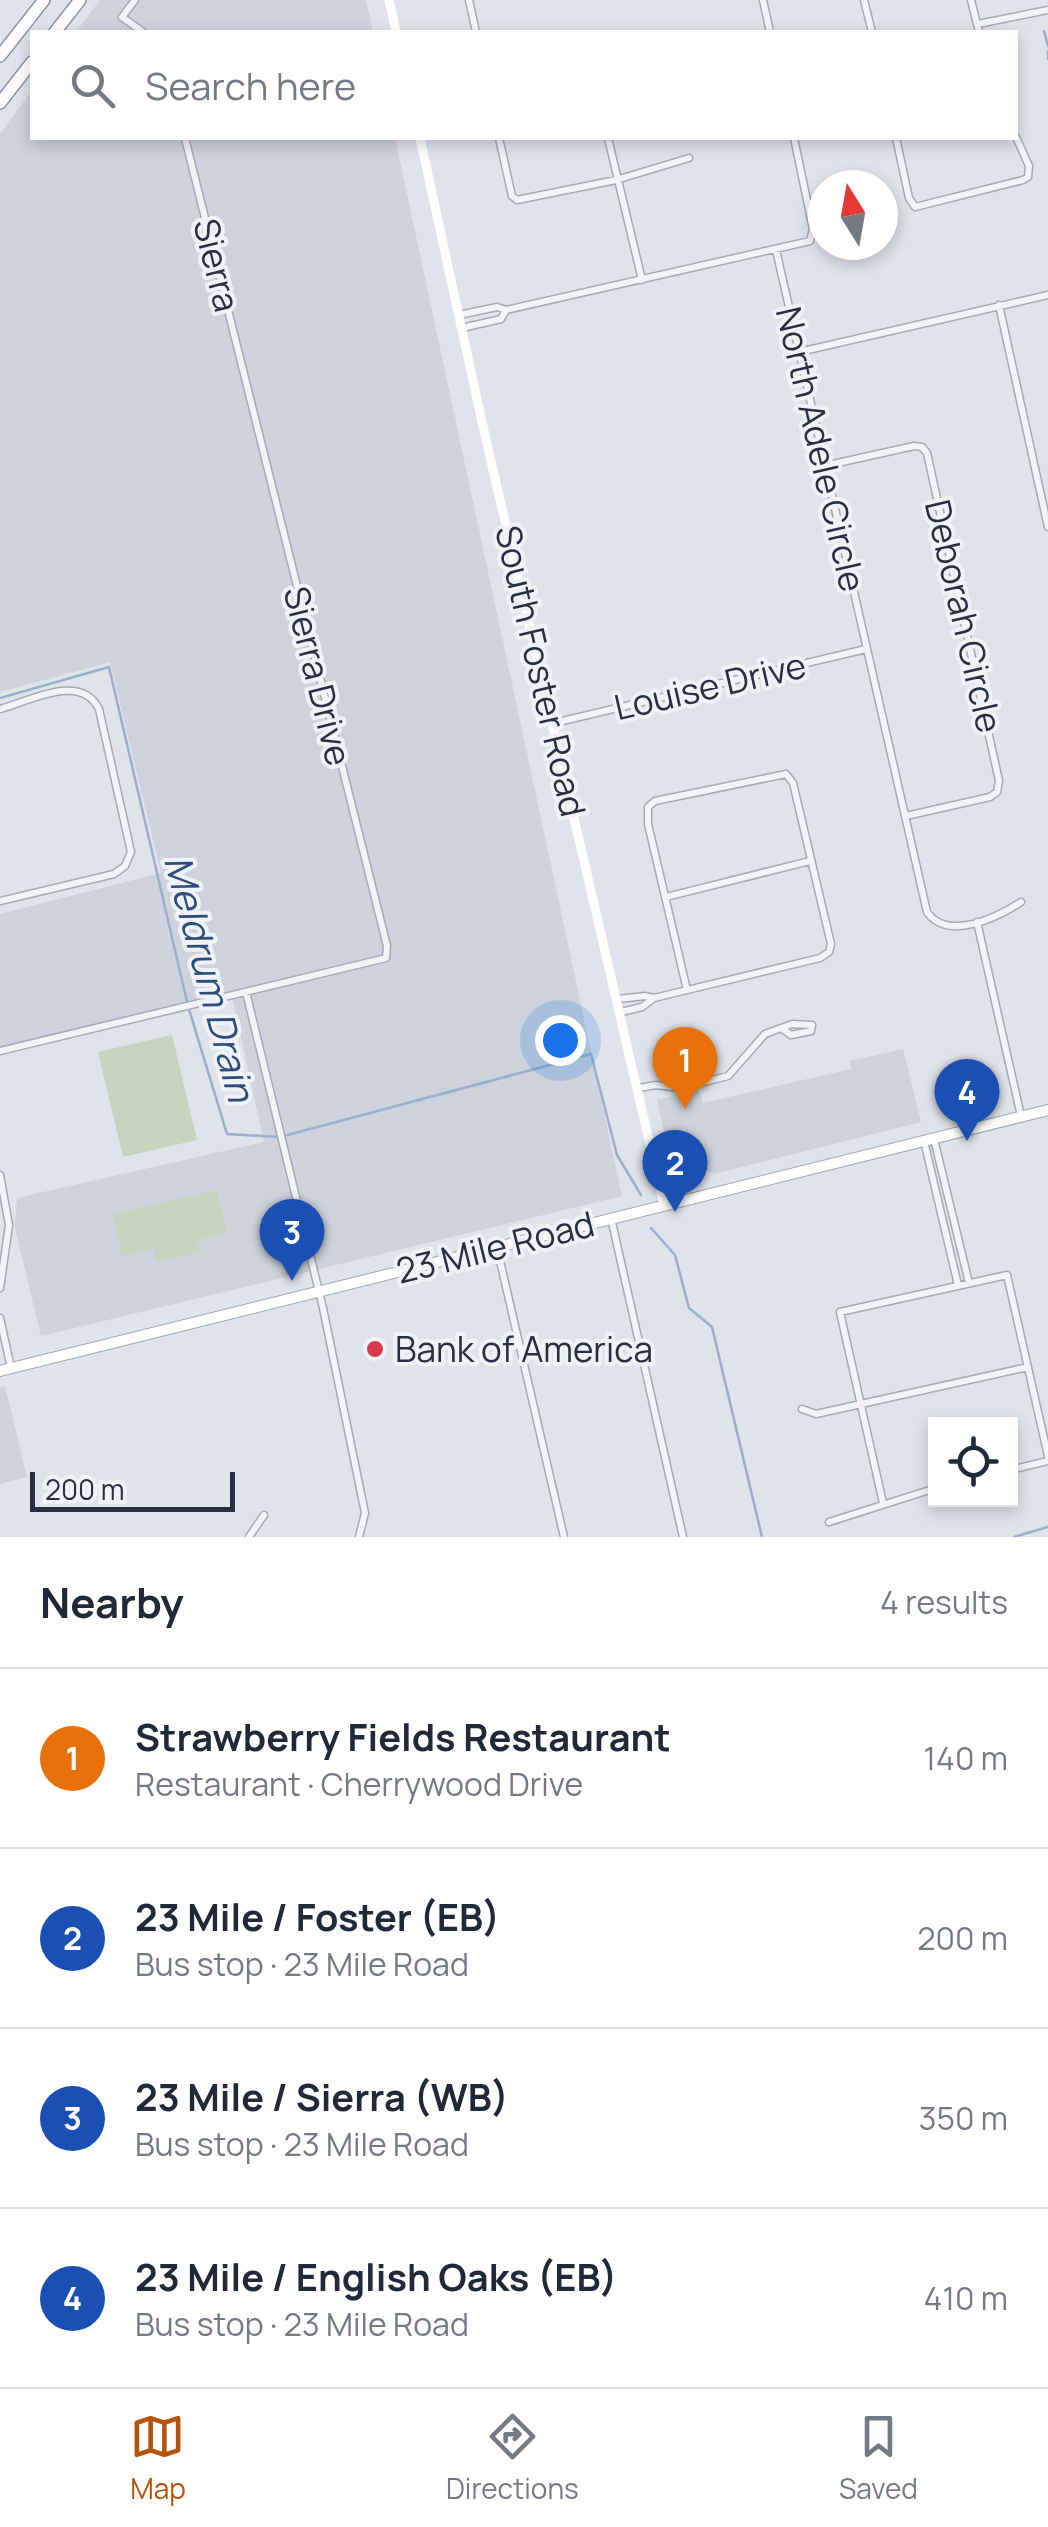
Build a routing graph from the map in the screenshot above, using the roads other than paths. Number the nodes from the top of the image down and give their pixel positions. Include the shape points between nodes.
1 (44, 0) edge
2 (80, 0) edge
3 (135, 0) edge
4 (389, 0) edge
5 (468, 0) edge
6 (763, 0) edge
7 (864, 0) edge
8 (972, 0) edge
9 (1048, 10) edge
10 (979, 28) edge
11 (57, 30) edge
12 (140, 30) edge
13 (396, 30) edge
14 (476, 30) edge
15 (768, 30) edge
16 (872, 30) edge
17 (0, 56) edge
18 (30, 65) edge
19 (0, 104) edge
20 (186, 140) edge
21 (420, 140) edge
22 (499, 140) edge
23 (608, 140) edge
24 (794, 140) edge
25 (896, 140) edge
26 (1018, 140) edge
27 (689, 158) dead end
28 (616, 180) junction
29 (776, 250) junction
30 (642, 280) junction
31 (1048, 295) edge
32 (999, 305) junction
33 (506, 310) junction
34 (460, 314) junction
35 (462, 328) junction
36 (799, 352) junction
37 (248, 393) joint
38 (824, 466) junction
39 (1048, 527) edge
40 (866, 649) junction
41 (0, 709) edge
42 (554, 723) junction
43 (906, 816) junction
44 (810, 861) junction
45 (666, 897) junction
46 (0, 901) edge
47 (1021, 902) dead end
48 (977, 922) junction
49 (687, 990) junction
50 (246, 992) junction
51 (654, 998) junction
52 (618, 999) junction
53 (622, 1012) junction
54 (812, 1025) dead end
55 (0, 1052) edge
56 (640, 1088) junction
57 (1048, 1110) edge
58 (1021, 1116) junction
59 (929, 1139) junction
60 (0, 1175) edge
61 (664, 1205) junction
62 (611, 1218) junction
63 (497, 1248) junction
64 (969, 1283) junction
65 (958, 1286) junction
66 (0, 1288) edge
67 (318, 1291) junction
68 (0, 1318) edge
69 (1028, 1367) junction
70 (6, 1370) edge
71 (860, 1405) junction
72 (802, 1409) dead end
73 (1048, 1458) edge
74 (1018, 1467) edge
75 (928, 1490) edge
76 (883, 1504) junction
77 (264, 1515) dead end
78 (829, 1522) dead end
79 (249, 1537) edge
80 (360, 1537) edge
81 (564, 1537) edge
82 (683, 1537) edge

1 - 17 highway
2 - 11 highway
3 - 12 street via 122,18
4 - 13 street
5 - 14 street
6 - 15 street
7 - 16 street
8 - 10 street
9 - 10 street
18 - 19 highway
20 - 37 street, Sierra
21 - 34 street, South Foster Road
22 - 28 street via 514,200
23 - 28 street
24 - 29 street via 814,229 812,239
25 - 26 street via 912,206 1026,178 1030,172
27 - 28 street
28 - 30 street
29 - 30 street
29 - 36 street, North Adele Circle
30 - 33 street
31 - 32 street
32 - 36 street
32 - 39 street
33 - 34 street
33 - 35 street via 501,319
34 - 35 street, South Foster Road
35 - 42 street, South Foster Road
36 - 38 street, North Adele Circle
37 - 50 street, Sierra Drive via 387,946 386,958
38 - 40 street, North Adele Circle
38 - 43 street, Deborah Circle via 914,446 928,454 1000,782 990,797
40 - 42 street, Louise Drive
40 - 43 street, North Adele Circle
41 - 46 street via 66,690 88,694 99,709 131,858 114,874
42 - 52 street, South Foster Road
43 - 48 street, North Adele Circle via 927,912 949,926
44 - 45 street
44 - 45 street via 786,774 658,800 650,806 648,824
44 - 49 street via 829,952
45 - 49 street
47 - 48 street
48 - 58 street
49 - 51 street
50 - 55 street
50 - 67 street
51 - 52 street
51 - 53 street
52 - 53 street, South Foster Road
53 - 56 street, South Foster Road
54 - 56 street via 792,1024 761,1038 728,1076 682,1088
56 - 61 street, South Foster Road
57 - 58 main road, 23 Mile Road
58 - 59 main road, 23 Mile Road
59 - 61 main road, 23 Mile Road
59 - 64 street
59 - 65 street
60 - 66 street via 9,1218
61 - 62 main road, 23 Mile Road
62 - 63 main road, 23 Mile Road
62 - 82 street
63 - 67 main road, 23 Mile Road
63 - 81 street
64 - 65 street
64 - 69 street via 1008,1275
65 - 71 street via 840,1312
67 - 70 main road, 23 Mile Road
67 - 80 street via 365,1512
68 - 70 street
69 - 71 street
69 - 73 street
71 - 72 street via 816,1414
71 - 76 street
73 - 74 street
75 - 76 street
76 - 78 street
77 - 79 street

